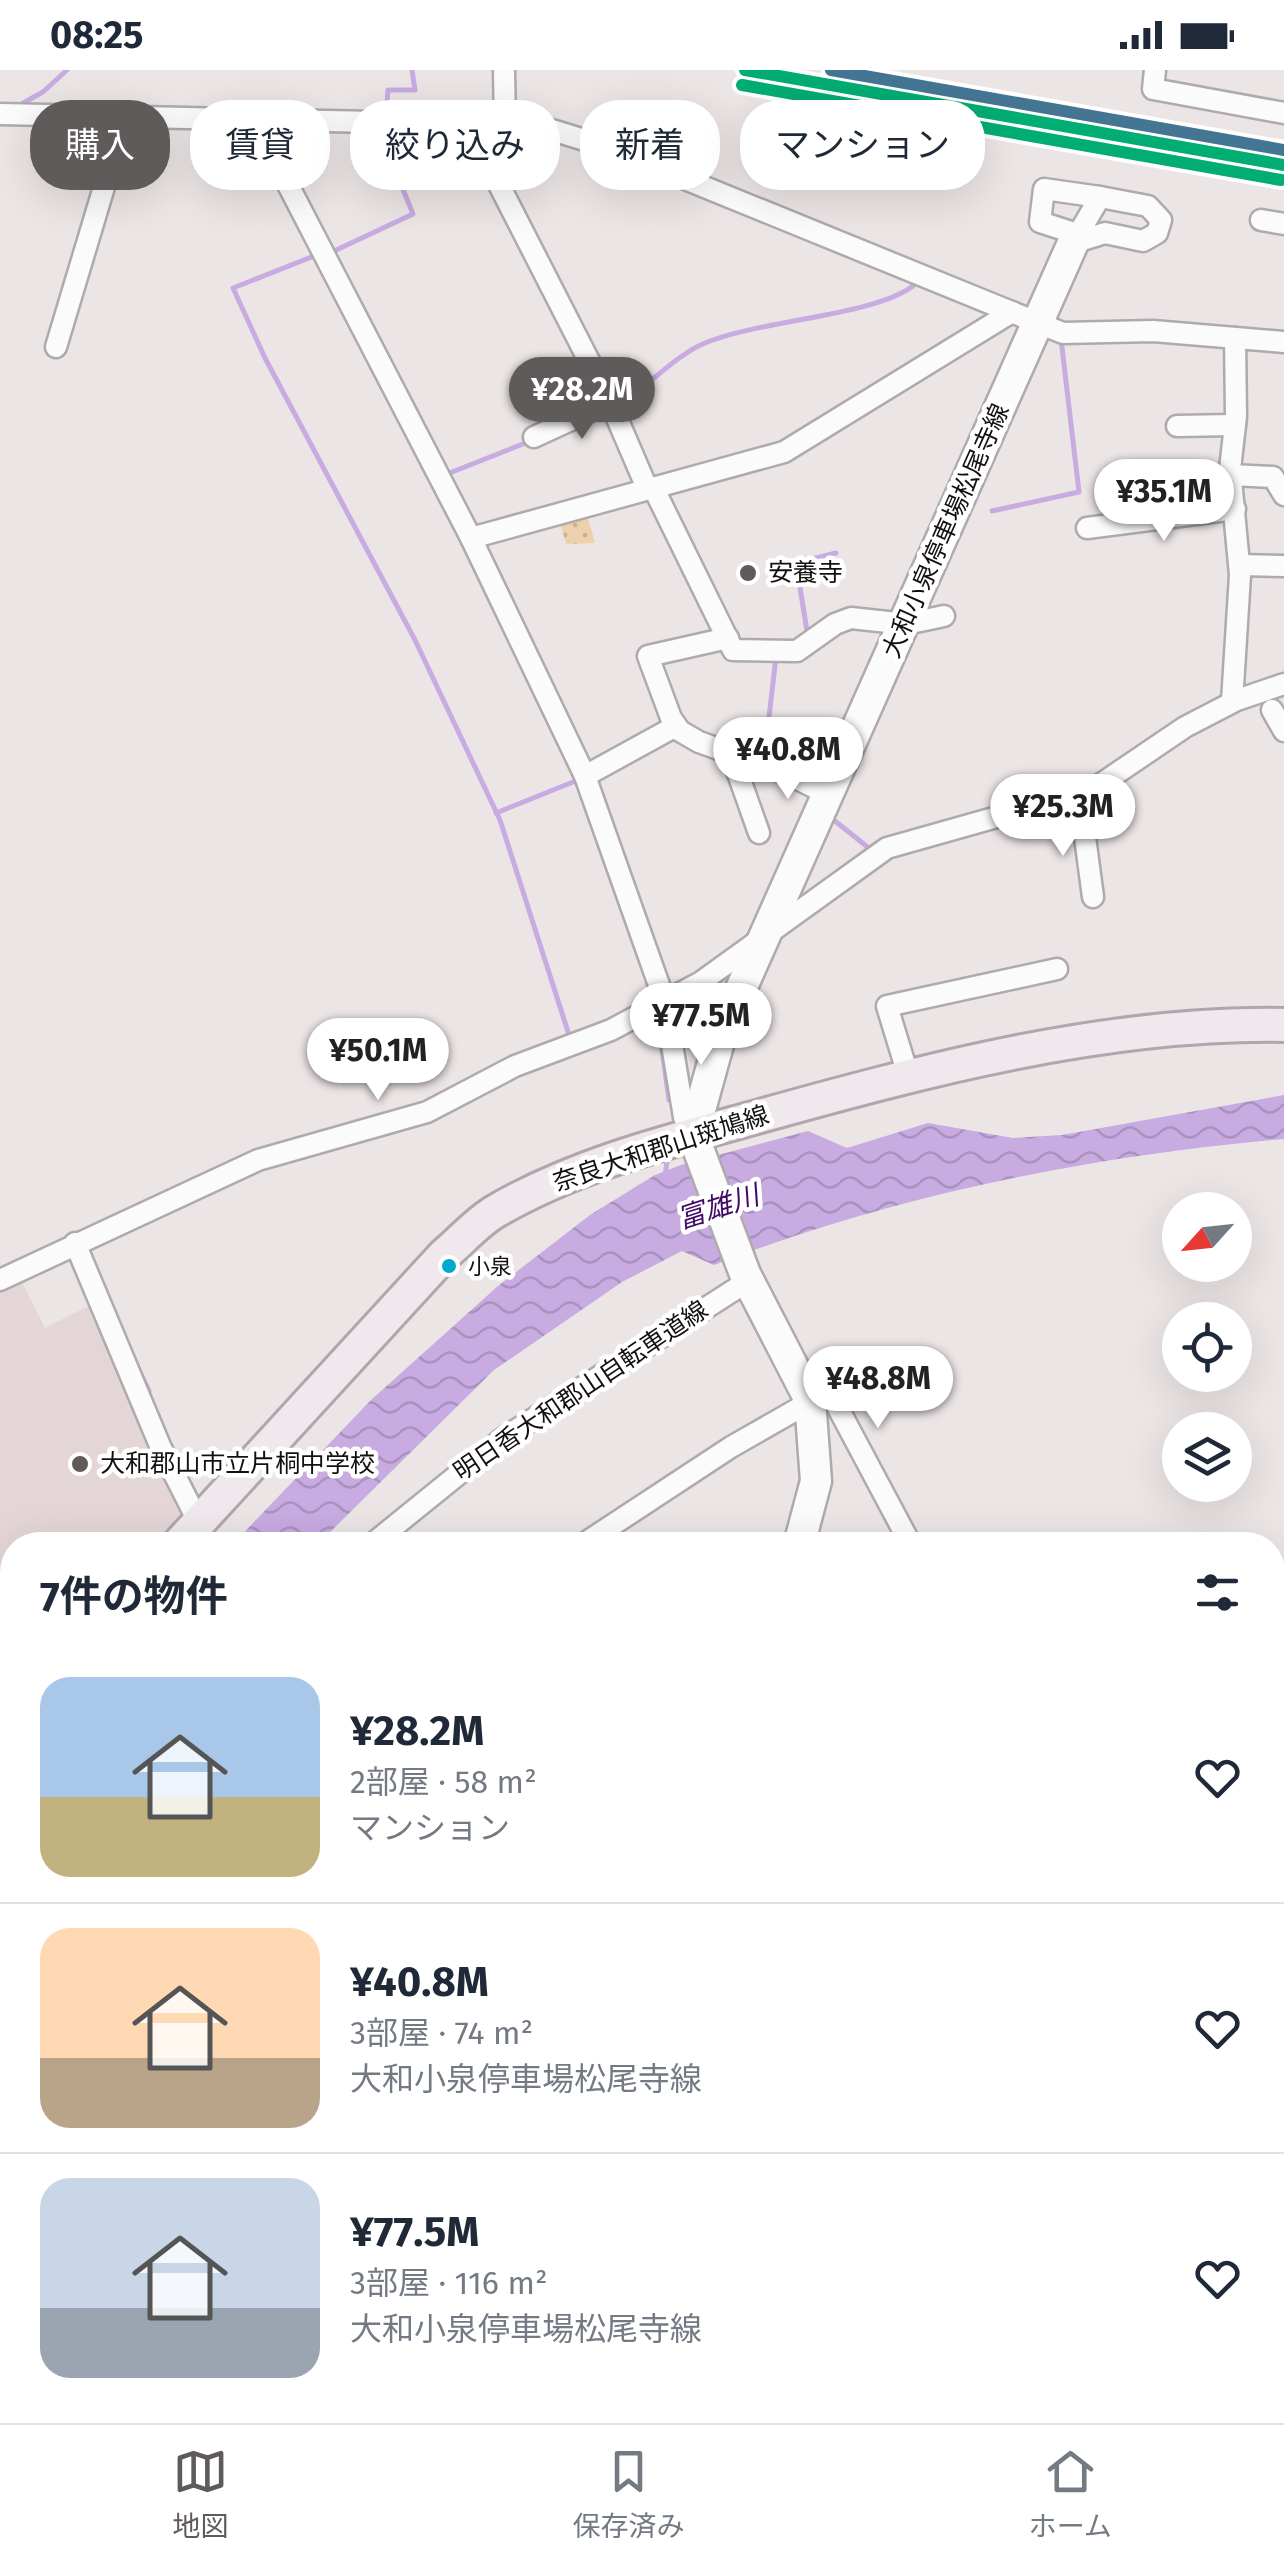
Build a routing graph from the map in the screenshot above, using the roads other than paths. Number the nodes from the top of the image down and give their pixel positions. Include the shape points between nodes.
1 (504, 70) edge
2 (1155, 70) edge
3 (505, 100) edge
4 (1284, 112) edge
5 (5, 114) edge
6 (30, 115) edge
7 (560, 132) edge
8 (103, 190) edge
9 (291, 190) edge
10 (502, 190) edge
11 (1100, 197) junction
12 (1261, 220) dead end
13 (1284, 224) edge
14 (1063, 234) junction
15 (1025, 317) junction
16 (1235, 338) junction
17 (1284, 342) edge
18 (56, 347) dead end
19 (611, 406) junction
20 (1234, 425) junction
21 (1177, 426) dead end
22 (534, 437) dead end
23 (1230, 476) junction
24 (650, 487) junction
25 (1284, 495) edge
26 (1235, 510) junction
27 (1088, 528) dead end
28 (470, 538) junction
29 (1240, 565) junction
30 (1284, 566) edge
31 (944, 616) dead end
32 (906, 624) junction
33 (728, 638) junction
34 (1284, 684) edge
35 (1232, 702) junction
36 (1272, 710) dead end
37 (676, 726) junction
38 (1284, 732) edge
39 (731, 754) junction
40 (585, 776) junction
41 (828, 794) junction
42 (1081, 807) junction
43 (759, 833) dead end
44 (1093, 897) dead end
45 (766, 934) junction
46 (1057, 969) dead end
47 (664, 1002) junction
48 (1284, 1025) edge
49 (908, 1078) junction
50 (695, 1142) junction
51 (74, 1242) junction
52 (746, 1278) junction
53 (0, 1280) edge
54 (810, 1400) junction
55 (188, 1532) edge
56 (191, 1532) edge
57 (387, 1532) edge
58 (602, 1532) edge
59 (802, 1532) edge
60 (905, 1532) edge

1 - 3 street
2 - 4 street via 1152,89
5 - 6 street
7 - 15 street
8 - 18 street
9 - 28 street
10 - 19 street
11 - 14 street
11 - 14 street via 1044,189 1040,222
11 - 14 street via 1148,206 1161,220 1157,234 1143,241
12 - 13 street
14 - 15 main road, 大和小泉停車場松尾寺線
15 - 16 street via 1078,334
15 - 24 street via 784,452
15 - 32 main road, 大和小泉停車場松尾寺線
16 - 17 street
16 - 20 street
19 - 22 street
19 - 24 street
20 - 21 street
20 - 23 street
23 - 25 street via 1273,478
23 - 26 street
24 - 28 street
24 - 33 street
26 - 27 street
26 - 29 street
28 - 40 street
29 - 30 street
29 - 35 street
31 - 32 street
32 - 33 street via 851,618 796,651 733,650
32 - 41 main road, 大和小泉停車場松尾寺線
33 - 37 street via 648,656
34 - 35 street
35 - 42 street via 1122,765
36 - 38 street
37 - 39 street
37 - 40 street
39 - 41 street
39 - 43 street
40 - 47 street
41 - 45 main road, 大和小泉停車場松尾寺線
42 - 44 street
42 - 45 street via 1004,815 887,848
45 - 47 street
45 - 50 main road, 大和小泉停車場松尾寺線 via 721,1034
46 - 49 street via 887,1006
47 - 50 street via 684,1117
47 - 51 street via 427,1112 258,1160
48 - 49 main road, 奈良大和郡山斑鳩線 via 1098,1037
49 - 50 main road, 奈良大和郡山斑鳩線
50 - 52 main road
50 - 56 main road, 奈良大和郡山斑鳩線 via 579,1171 492,1213 444,1255
51 - 53 street
51 - 55 street
52 - 54 main road
52 - 57 street, 明日香大和郡山自転車道線 via 528,1421
54 - 58 street
54 - 59 main road via 816,1480
54 - 60 street via 829,1391

